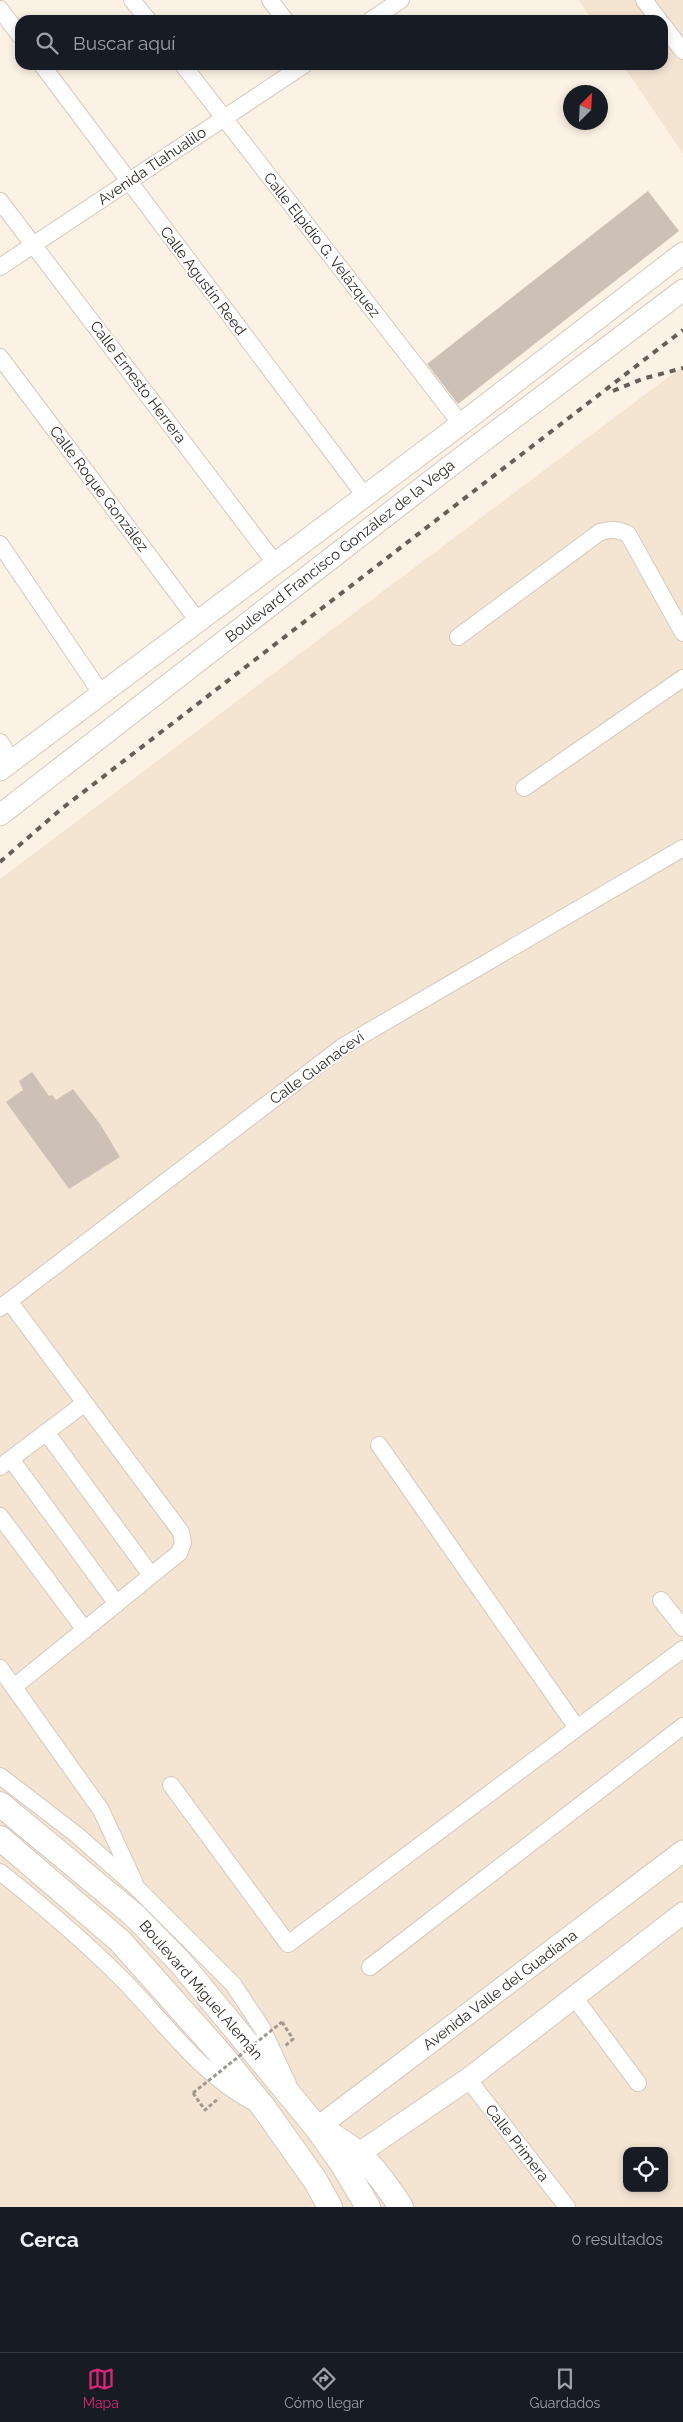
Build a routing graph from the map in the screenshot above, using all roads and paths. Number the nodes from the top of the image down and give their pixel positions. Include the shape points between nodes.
1 (132, 0) edge
2 (270, 0) edge
3 (401, 0) edge
4 (644, 0) edge
5 (0, 9) edge
6 (144, 15) edge
7 (281, 15) edge
8 (378, 15) edge
9 (656, 15) edge
10 (15, 29) edge
11 (668, 32) edge
12 (683, 51) edge
13 (46, 70) edge
14 (187, 70) edge
15 (296, 70) edge
16 (224, 118) junction
17 (129, 181) junction
18 (0, 200) edge
19 (34, 245) junction
20 (683, 253) edge
21 (0, 268) edge
22 (683, 290) edge
23 (0, 357) edge
24 (461, 424) junction
25 (365, 496) junction
26 (0, 544) edge
27 (275, 563) junction
28 (198, 621) junction
29 (683, 633) edge
30 (458, 637) dead end
31 (683, 678) edge
32 (101, 693) junction
33 (0, 742) edge
34 (6, 765) edge
35 (524, 788) dead end
36 (0, 815) edge
37 (683, 848) edge
38 (5, 1305) edge
39 (85, 1403) junction
40 (46, 1432) junction
41 (379, 1446) dead end
42 (5, 1463) edge
43 (0, 1516) edge
44 (151, 1575) junction
45 (661, 1600) dead end
46 (116, 1604) junction
47 (683, 1628) edge
48 (84, 1630) junction
49 (683, 1649) edge
50 (0, 1668) edge
51 (14, 1687) junction
52 (683, 1726) edge
53 (577, 1728) junction
54 (0, 1776) edge
55 (171, 1785) dead end
56 (0, 1804) edge
57 (0, 1838) edge
58 (683, 1851) edge
59 (0, 1872) edge
60 (136, 1888) junction
61 (682, 1915) edge
62 (370, 1967) dead end
63 (574, 1997) junction
64 (293, 2039) dead end
65 (468, 2079) junction
66 (638, 2083) dead end
67 (296, 2102) junction
68 (264, 2108) junction
69 (205, 2110) dead end
70 (317, 2128) junction
71 (351, 2159) junction
72 (315, 2180) junction
73 (314, 2207) edge
74 (330, 2207) edge
75 (368, 2207) edge
76 (401, 2207) edge
77 (567, 2207) edge

1 - 6 street
2 - 7 street
3 - 8 street
4 - 9 street
5 - 10 street
11 - 12 street
13 - 17 street, Calle Agustín Reed
14 - 16 street, Calle Elpidio G. Velázquez
15 - 16 street, Avenida Tlahualilo
16 - 17 street, Avenida Tlahualilo
16 - 24 street, Calle Elpidio G. Velázquez
17 - 19 street, Avenida Tlahualilo
17 - 25 street, Calle Agustín Reed
18 - 19 street, Calle Ernesto Herrera
19 - 21 street, Avenida Tlahualilo
19 - 27 street, Calle Ernesto Herrera
20 - 24 main road, Boulevard Francisco González de la Vega
22 - 36 main road, Boulevard Francisco González de la Vega
23 - 28 street, Calle Roque González
24 - 25 main road, Boulevard Francisco González de la Vega
25 - 27 main road, Boulevard Francisco González de la Vega
26 - 32 street
27 - 28 main road, Boulevard Francisco González de la Vega
28 - 32 main road, Boulevard Francisco González de la Vega
29 - 30 street via 628,534 610,529 600,532
31 - 35 street
32 - 34 main road, Boulevard Francisco González de la Vega
33 - 34 street
37 - 38 street, Calle Guanaceví via 342,1047
38 - 39 street
39 - 40 street
39 - 44 street via 181,1532 183,1543 179,1553
40 - 42 street
40 - 44 street
41 - 53 street
42 - 46 street
43 - 48 street
44 - 46 street
45 - 47 street
46 - 48 street
48 - 51 street
49 - 53 street
50 - 51 street
51 - 60 street via 101,1810
52 - 62 street
53 - 55 street via 288,1944
54 - 60 street via 77,1835
56 - 67 highway, Boulevard Miguel Alemán via 134,1914 180,1962
57 - 68 highway, Boulevard Miguel Alemán via 120,1941 220,2052
58 - 70 main road, Avenida Valle del Guadiana
59 - 68 street via 120,1977 209,2070 242,2096
60 - 67 street via 233,1984 262,2028
61 - 63 main road
63 - 65 main road
63 - 66 street
64 - 69 path, bridge via 282,2022 193,2093
65 - 71 main road
65 - 77 street, Calle Primera
67 - 70 highway, Boulevard Miguel Alemán
68 - 72 highway, Boulevard Miguel Alemán
70 - 71 highway, Boulevard Miguel Alemán
71 - 75 highway, Boulevard Miguel Alemán
71 - 76 highway via 385,2183
72 - 73 highway
72 - 74 highway, Boulevard Miguel Alemán

